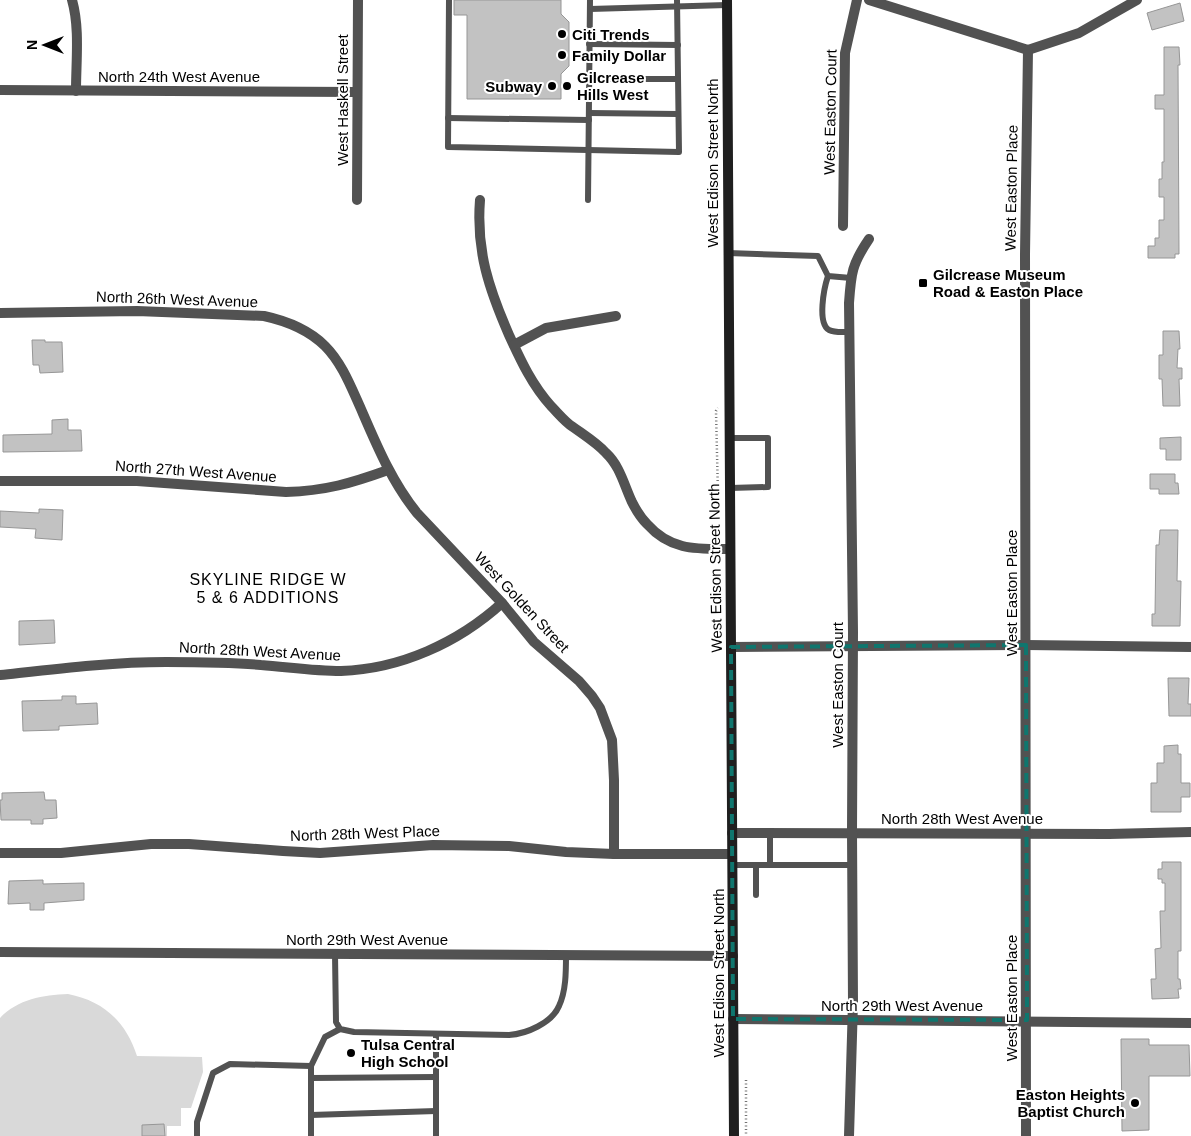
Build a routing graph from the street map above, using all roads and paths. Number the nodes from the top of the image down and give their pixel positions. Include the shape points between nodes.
1 (72, 0) edge
2 (358, 0) edge
3 (449, 0) edge
4 (590, 0) edge
5 (857, 0) edge
6 (869, 0) edge
7 (1137, 0) edge
8 (677, 3) edge
9 (727, 3) edge
10 (590, 9) junction
11 (589, 44) junction
12 (678, 45) junction
13 (1028, 50) junction
14 (589, 79) junction
15 (678, 80) junction
16 (0, 90) edge
17 (76, 91) junction
18 (357, 92) junction
19 (678, 114) junction
20 (589, 116) junction
21 (448, 118) junction
22 (589, 151) junction
23 (357, 200) dead end
24 (480, 200) dead end
25 (588, 200) dead end
26 (843, 226) dead end
27 (869, 239) dead end
28 (728, 252) junction
29 (828, 276) junction
30 (851, 278) junction
31 (0, 313) edge
32 (616, 316) dead end
33 (849, 332) junction
34 (514, 345) junction
35 (728, 438) junction
36 (388, 470) junction
37 (0, 480) edge
38 (730, 488) junction
39 (730, 549) junction
40 (502, 603) junction
41 (1026, 645) junction
42 (852, 646) junction
43 (731, 647) junction
44 (1191, 647) edge
45 (0, 674) edge
46 (770, 832) junction
47 (852, 832) junction
48 (1191, 832) edge
49 (732, 833) junction
50 (1025, 834) junction
51 (0, 853) edge
52 (614, 854) junction
53 (732, 860) junction
54 (756, 865) junction
55 (770, 865) junction
56 (852, 865) junction
57 (756, 895) dead end
58 (0, 952) edge
59 (335, 954) junction
60 (566, 956) junction
61 (733, 956) junction
62 (733, 1019) junction
63 (852, 1020) junction
64 (1027, 1020) junction
65 (1191, 1023) edge
66 (340, 1029) junction
67 (436, 1034) junction
68 (310, 1066) junction
69 (746, 1071) dead end
70 (436, 1076) junction
71 (311, 1078) junction
72 (436, 1111) junction
73 (311, 1115) junction
74 (197, 1136) edge
75 (311, 1136) edge
76 (436, 1136) edge
77 (734, 1136) edge
78 (746, 1136) edge
79 (849, 1136) edge
80 (1026, 1136) edge

1 - 17 street via 76,27
2 - 18 street, West Haskell Street
3 - 21 lane
4 - 10 lane
5 - 26 street, West Easton Court via 845,53
6 - 13 street
7 - 13 street via 1079,33
8 - 9 lane
8 - 10 lane
8 - 12 lane
9 - 28 main road, West Edison Street North
10 - 11 lane
11 - 12 lane
11 - 14 lane
12 - 15 lane
13 - 41 street, West Easton Place
14 - 15 lane
14 - 20 lane
15 - 19 lane
16 - 17 street, North 24th West Avenue
17 - 18 street, North 24th West Avenue
18 - 23 street, West Haskell Street
19 - 20 lane
19 - 22 lane via 679,152
20 - 21 lane
20 - 22 lane
21 - 22 lane via 448,147
22 - 25 lane
24 - 34 street via 478,223 486,276
27 - 30 street, West Easton Court via 857,258
28 - 29 lane via 818,256
28 - 35 main road, West Edison Street North
29 - 30 lane
29 - 33 lane via 824,289 824,326 831,331
30 - 33 street, West Easton Court
31 - 36 street, North 26th West Avenue via 137,310 240,314 264,316 300,327 325,346 343,372
32 - 34 street via 546,328
33 - 42 street, West Easton Court
34 - 39 street via 525,371 551,406 616,464 633,504 653,531 672,544 692,549
35 - 38 main road, West Edison Street North
35 - 38 lane via 768,438 768,487
36 - 37 street, North 27th West Avenue via 335,487 286,492 136,481
36 - 40 street, West Golden Street via 417,513
38 - 39 main road, West Edison Street North
39 - 43 main road, West Edison Street North
40 - 45 street, North 28th West Avenue via 486,618 427,652 378,667 340,671 165,662
40 - 52 street, West Golden Street via 534,642 579,681 602,712 612,740
41 - 42 street
41 - 44 street
41 - 50 street, West Easton Place
42 - 43 street
42 - 47 street, West Easton Court
43 - 49 main road, West Edison Street North
46 - 47 street, North 28th West Avenue
46 - 49 street, North 28th West Avenue
46 - 55 lane
47 - 50 street, North 28th West Avenue
47 - 56 street, West Easton Court
48 - 50 street, North 28th West Avenue
49 - 53 main road, West Edison Street North
50 - 64 street, West Easton Place
51 - 52 street, North 28th West Place via 61,853 151,844 189,844 320,853 475,845
52 - 53 street, North 28th West Place
53 - 54 lane
53 - 61 main road, West Edison Street North
54 - 55 lane
54 - 57 lane
55 - 56 lane
56 - 63 street, West Easton Court
58 - 59 street, North 29th West Avenue
59 - 60 street, North 29th West Avenue
59 - 66 lane via 336,1022
60 - 61 street, North 29th West Avenue
60 - 67 lane via 559,1008 535,1028 509,1035
61 - 62 main road, West Edison Street North
62 - 63 street, North 29th West Avenue
62 - 77 main road, West Edison Street North
63 - 64 street, North 29th West Avenue
63 - 79 street, West Easton Court
64 - 65 street, North 29th West Avenue
64 - 80 street, West Easton Place
66 - 67 lane
66 - 68 lane via 324,1037
67 - 70 lane
68 - 71 lane
68 - 74 lane via 230,1064 213,1073 197,1122
69 - 78 path
70 - 71 lane
70 - 72 lane
71 - 73 lane
72 - 73 lane
72 - 76 lane
73 - 75 lane

